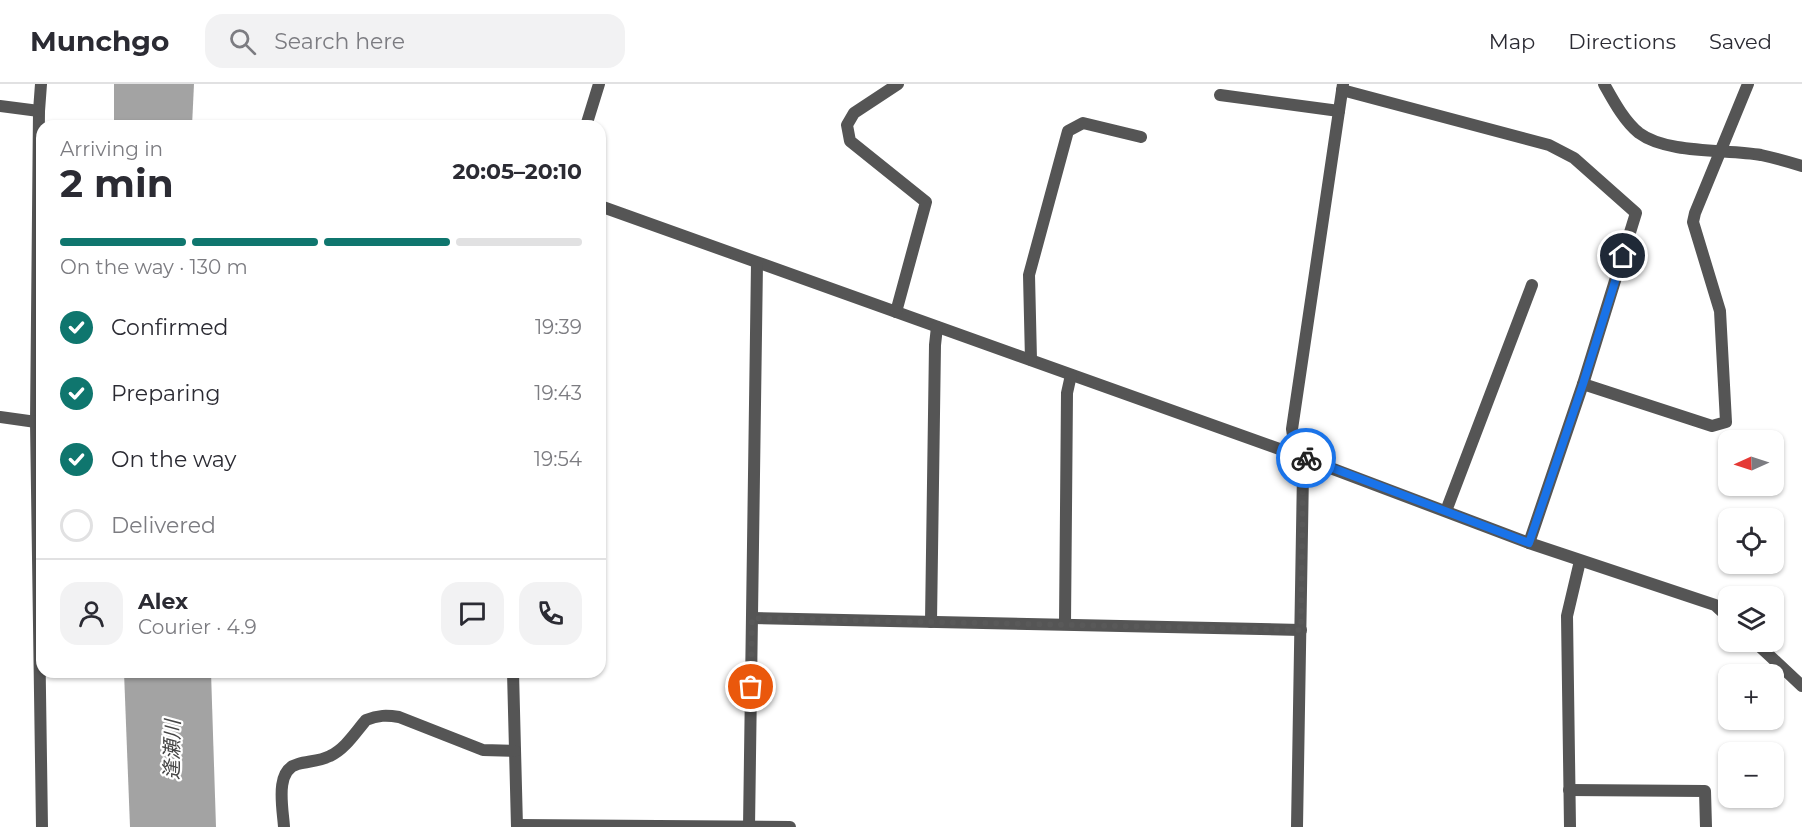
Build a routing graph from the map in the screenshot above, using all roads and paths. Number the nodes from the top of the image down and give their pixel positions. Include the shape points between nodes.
1 (41, 84) edge
2 (599, 84) edge
3 (898, 84) edge
4 (1604, 84) edge
5 (1748, 84) edge
6 (1343, 87) edge
7 (1220, 95) dead end
8 (0, 106) edge
9 (39, 111) junction
10 (1339, 111) junction
11 (39, 120) edge
12 (588, 120) edge
13 (1141, 137) dead end
14 (1722, 150) junction
15 (1802, 166) edge
16 (606, 208) edge
17 (757, 263) junction
18 (1532, 285) dead end
19 (896, 312) junction
20 (937, 327) junction
21 (1031, 360) junction
22 (1071, 375) junction
23 (1583, 384) junction
24 (0, 417) edge
25 (36, 422) edge
26 (1296, 455) junction
27 (1446, 511) junction
28 (1529, 543) junction
29 (1581, 561) junction
30 (1718, 608) edge
31 (752, 618) junction
32 (931, 622) junction
33 (1065, 624) junction
34 (1301, 630) junction
35 (1766, 652) edge
36 (40, 678) edge
37 (513, 678) edge
38 (1802, 686) edge
39 (515, 751) junction
40 (1569, 790) junction
41 (517, 826) edge
42 (42, 827) edge
43 (284, 827) edge
44 (749, 827) edge
45 (790, 827) edge
46 (1297, 827) edge
47 (1570, 827) edge
48 (1706, 827) edge

1 - 9 street
2 - 12 street
3 - 19 street via 854,113 847,125 850,141 926,202
4 - 14 street via 1639,132 1660,144
5 - 14 street
6 - 10 street
6 - 23 street via 1549,145 1574,158 1636,213
7 - 10 street
8 - 9 street
9 - 11 street
10 - 26 street via 1292,429
13 - 21 street via 1083,123 1068,131 1029,275
14 - 15 street
14 - 23 street via 1693,222 1720,311 1726,422 1712,426
16 - 17 street
17 - 19 street
17 - 31 street
18 - 27 street
19 - 20 street
20 - 21 street
20 - 32 street
21 - 22 street
22 - 26 street
22 - 33 street via 1067,393
23 - 28 street
24 - 25 street
26 - 27 street
26 - 34 street via 1303,472
27 - 28 street
28 - 29 street
29 - 30 street
29 - 40 street via 1567,616
31 - 32 street
31 - 44 street
32 - 33 street
33 - 34 street
34 - 46 street
35 - 38 street
36 - 42 street
37 - 39 street
39 - 41 street
39 - 43 street via 483,750 399,717 372,718 340,751 289,769 283,777
40 - 47 street
40 - 48 street via 1705,790
41 - 44 street
44 - 45 street

